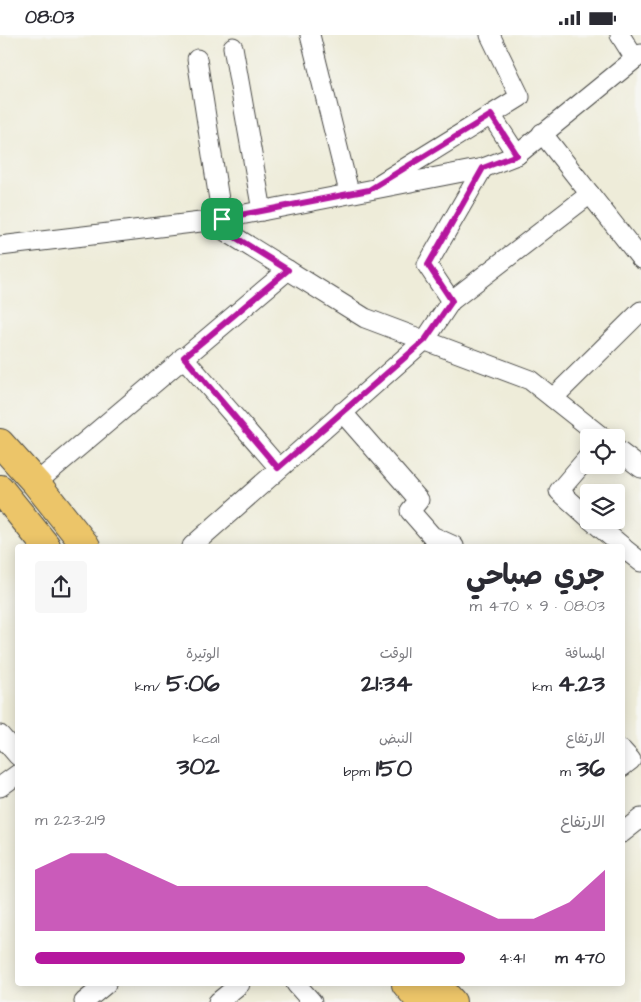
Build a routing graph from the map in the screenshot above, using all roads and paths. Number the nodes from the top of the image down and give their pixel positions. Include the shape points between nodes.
1 (310, 35) edge
2 (490, 35) edge
3 (620, 35) edge
4 (233, 47) dead end
5 (638, 57) edge
6 (197, 59) dead end
7 (491, 115) junction
8 (542, 133) junction
9 (517, 155) junction
10 (483, 168) junction
11 (347, 184) dead end
12 (369, 190) junction
13 (590, 195) junction
14 (262, 211) junction
15 (215, 220) junction
16 (0, 246) edge
17 (641, 259) edge
18 (288, 270) junction
19 (452, 301) junction
20 (639, 316) edge
21 (425, 340) junction
22 (184, 357) junction
23 (553, 398) junction
24 (342, 412) junction
25 (592, 429) edge
26 (0, 443) edge
27 (625, 456) edge
28 (580, 466) edge
29 (278, 468) junction
30 (641, 468) edge
31 (36, 483) junction
32 (0, 489) edge
33 (580, 510) edge
34 (602, 529) edge
35 (44, 544) edge
36 (84, 544) edge
37 (194, 544) edge
38 (447, 544) edge
39 (620, 544) edge
40 (625, 549) edge
41 (641, 563) edge
42 (0, 735) edge
43 (15, 752) edge
44 (625, 753) edge
45 (625, 765) edge
46 (15, 776) edge
47 (0, 787) edge
48 (641, 818) edge
49 (625, 831) edge
50 (104, 986) edge
51 (238, 986) edge
52 (298, 986) edge
53 (414, 986) edge
54 (438, 992) edge
55 (84, 1002) edge
56 (219, 1002) edge
57 (312, 1002) edge

1 - 11 street
2 - 7 street via 520,97
3 - 5 street
4 - 14 street
5 - 8 street
6 - 15 street
7 - 9 street
7 - 12 street
8 - 9 street
8 - 13 street
9 - 10 street
10 - 12 street
10 - 19 street via 428,265
12 - 14 street
13 - 17 street
13 - 19 street
14 - 15 street
15 - 16 street
15 - 18 street
18 - 21 street via 365,318
18 - 22 street
19 - 21 street
20 - 23 street
21 - 23 street via 530,380
21 - 24 street
22 - 29 street
22 - 31 street
23 - 25 street
24 - 29 street
24 - 38 street via 419,500 410,511 432,536
26 - 31 main road
27 - 30 street
28 - 33 street via 559,491
29 - 37 street
31 - 36 main road
32 - 35 main road
34 - 39 street
40 - 41 street
42 - 43 street
44 - 45 street via 631,760
46 - 47 street
48 - 49 street
50 - 55 street
51 - 56 street
52 - 57 street
53 - 54 main road

